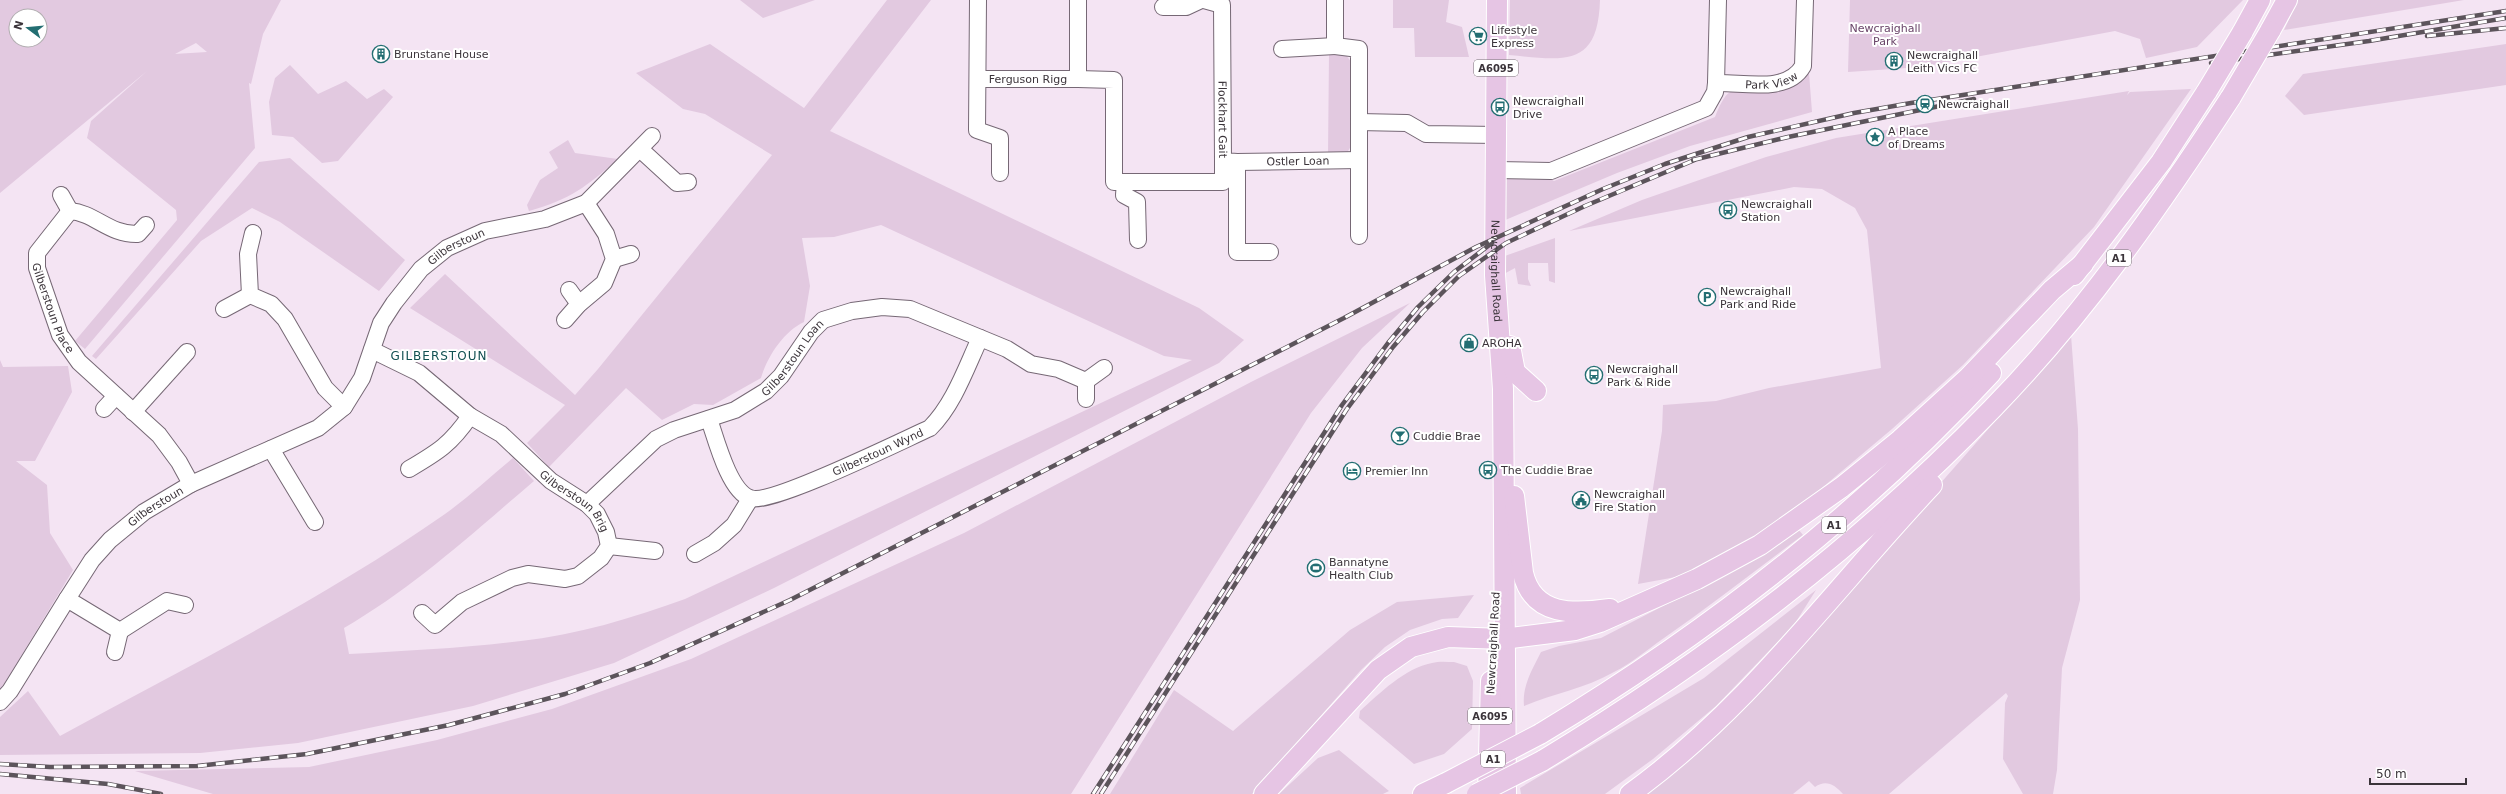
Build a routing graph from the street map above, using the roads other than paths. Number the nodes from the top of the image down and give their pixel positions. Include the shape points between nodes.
1 (978, 0) edge
2 (1078, 0) edge
3 (1203, 0) edge
4 (1335, 0) edge
5 (1497, 0) edge
6 (1718, 0) edge
7 (1806, 0) edge
8 (2260, 0) edge
9 (2287, 0) edge
10 (1163, 7) dead end
11 (1335, 46) junction
12 (1282, 49) dead end
13 (978, 79) junction
14 (1078, 79) junction
15 (1716, 83) junction
16 (1359, 122) junction
17 (1497, 135) junction
18 (652, 136) dead end
19 (641, 150) junction
20 (1359, 160) junction
21 (1230, 162) junction
22 (1496, 170) junction
23 (1000, 173) dead end
24 (1125, 182) junction
25 (679, 187) dead end
26 (62, 195) dead end
27 (586, 203) junction
28 (70, 211) junction
29 (146, 225) dead end
30 (253, 233) dead end
31 (1358, 236) dead end
32 (1138, 240) dead end
33 (1270, 252) dead end
34 (631, 254) dead end
35 (614, 258) junction
36 (2083, 264) junction
37 (569, 290) dead end
38 (250, 295) junction
39 (579, 304) junction
40 (1497, 305) junction
41 (224, 309) dead end
42 (565, 320) dead end
43 (980, 338) junction
44 (372, 350) junction
45 (187, 352) dead end
46 (1104, 368) dead end
47 (1086, 381) junction
48 (1536, 391) dead end
49 (116, 396) junction
50 (1086, 399) dead end
51 (344, 406) junction
52 (104, 409) dead end
53 (1992, 409) junction
54 (133, 412) junction
55 (470, 416) junction
56 (709, 419) junction
57 (1503, 444) junction
58 (270, 450) junction
59 (409, 468) dead end
60 (191, 484) junction
61 (750, 499) junction
62 (587, 504) junction
63 (315, 522) dead end
64 (609, 546) junction
65 (655, 550) dead end
66 (694, 554) dead end
67 (67, 599) junction
68 (185, 605) dead end
69 (1634, 606) junction
70 (422, 613) dead end
71 (120, 631) junction
72 (1497, 639) junction
73 (115, 652) dead end
74 (0, 702) edge
75 (1264, 794) edge
76 (1423, 794) edge
77 (1477, 794) edge
78 (1488, 794) edge
79 (1506, 794) edge
80 (1630, 794) edge

1 - 13 street, Ferguson Rigg
2 - 14 street
3 - 10 street, Flockhart Gait via 1186,7
3 - 21 street, Flockhart Gait via 1222,5
4 - 11 street
5 - 17 main road, A6095
6 - 15 street
7 - 15 street, Park View via 1803,66 1798,75 1781,83
8 - 36 main road, A1, bridge via 2207,91 2161,162
9 - 53 main road, A1, bridge via 2231,97 2179,178 2114,265
11 - 12 street
11 - 16 street via 1359,49
13 - 14 street, Ferguson Rigg
13 - 23 street, Ferguson Rigg via 977,130 1000,138
14 - 24 street, Ferguson Rigg via 1114,80 1114,182
15 - 22 street via 1712,100 1699,112 1551,171
16 - 17 street via 1407,123 1426,134
16 - 20 street
17 - 22 main road, A6095
18 - 19 street, Gilberstoun
19 - 25 street
19 - 27 street, Gilberstoun
20 - 21 street, Ostler Loan
20 - 31 street
21 - 24 street via 1223,182
21 - 33 street, Flockhart Gait via 1237,252
22 - 40 main road, Newcraighall Road / A6095
24 - 32 street via 1124,195 1137,202
26 - 28 street
27 - 35 street via 606,234
27 - 44 street, Gilberstoun via 545,219 484,231 447,248 421,269 394,303 381,323
28 - 29 street via 81,212 102,225 126,234 138,234
28 - 49 street, Gilberstoun Place via 37,253 37,268 60,335 79,362
30 - 38 street via 248,254
34 - 35 street
35 - 39 street via 604,284
36 - 69 main road via 2025,317 1968,378 1900,440 1842,487 1760,545 1697,579
36 - 76 main road, A1, bridge via 1963,403 1848,513 1797,556 1706,626 1601,698 1540,734
37 - 39 street
38 - 41 street
38 - 51 street via 271,304 285,319 325,388
39 - 42 street
40 - 48 main road via 1508,321 1515,372
40 - 57 main road, Newcraighall Road / A6095 via 1503,389
43 - 47 street, Gilberstoun Loan via 1007,349 1030,364 1058,369
43 - 56 street, Gilberstoun Loan via 910,308 882,307 852,311 822,320 781,376 766,391 734,410
43 - 61 street, Gilberstoun Wynd via 953,395 940,418 930,428 790,491
44 - 51 street, Gilberstoun via 362,378
44 - 55 street via 419,373
45 - 54 street
46 - 47 street
47 - 50 street
49 - 52 street
49 - 54 street, Gilberstoun Place
51 - 58 street, Gilberstoun via 318,428
53 - 77 main road, A1, bridge via 1865,531 1784,597 1675,677 1542,761
53 - 80 main road via 1952,464 1738,701 1688,749
54 - 60 street, Gilberstoun Place via 159,435
55 - 59 street via 455,438 436,454
55 - 62 street, Gilberstoun Brig via 501,434 551,480
56 - 61 street via 727,468 740,492
56 - 62 street, Gilberstoun Loan via 656,439
57 - 69 main road via 1511,464 1523,573 1532,593 1553,609 1571,612
57 - 72 main road, Newcraighall Road / A6095 via 1503,515
58 - 60 street, Gilberstoun
58 - 63 street
60 - 67 street, Gilberstoun via 144,512 110,540 92,560
61 - 66 street via 734,525 714,543
62 - 64 street, Gilberstoun Brig via 597,514 606,532
64 - 65 street, Gilberstoun Brig
64 - 70 street, Gilberstoun Brig via 600,558 578,576 565,579 528,574 512,578 462,602 435,625
67 - 71 street
67 - 74 street, Gilberstoun via 10,691
68 - 71 street via 167,601
69 - 72 main road via 1600,622 1575,630
71 - 73 street
72 - 75 main road via 1448,637 1403,651 1365,683
72 - 78 main road, Newcraighall Road / A6095
72 - 79 main road, Newcraighall Road / A6095

